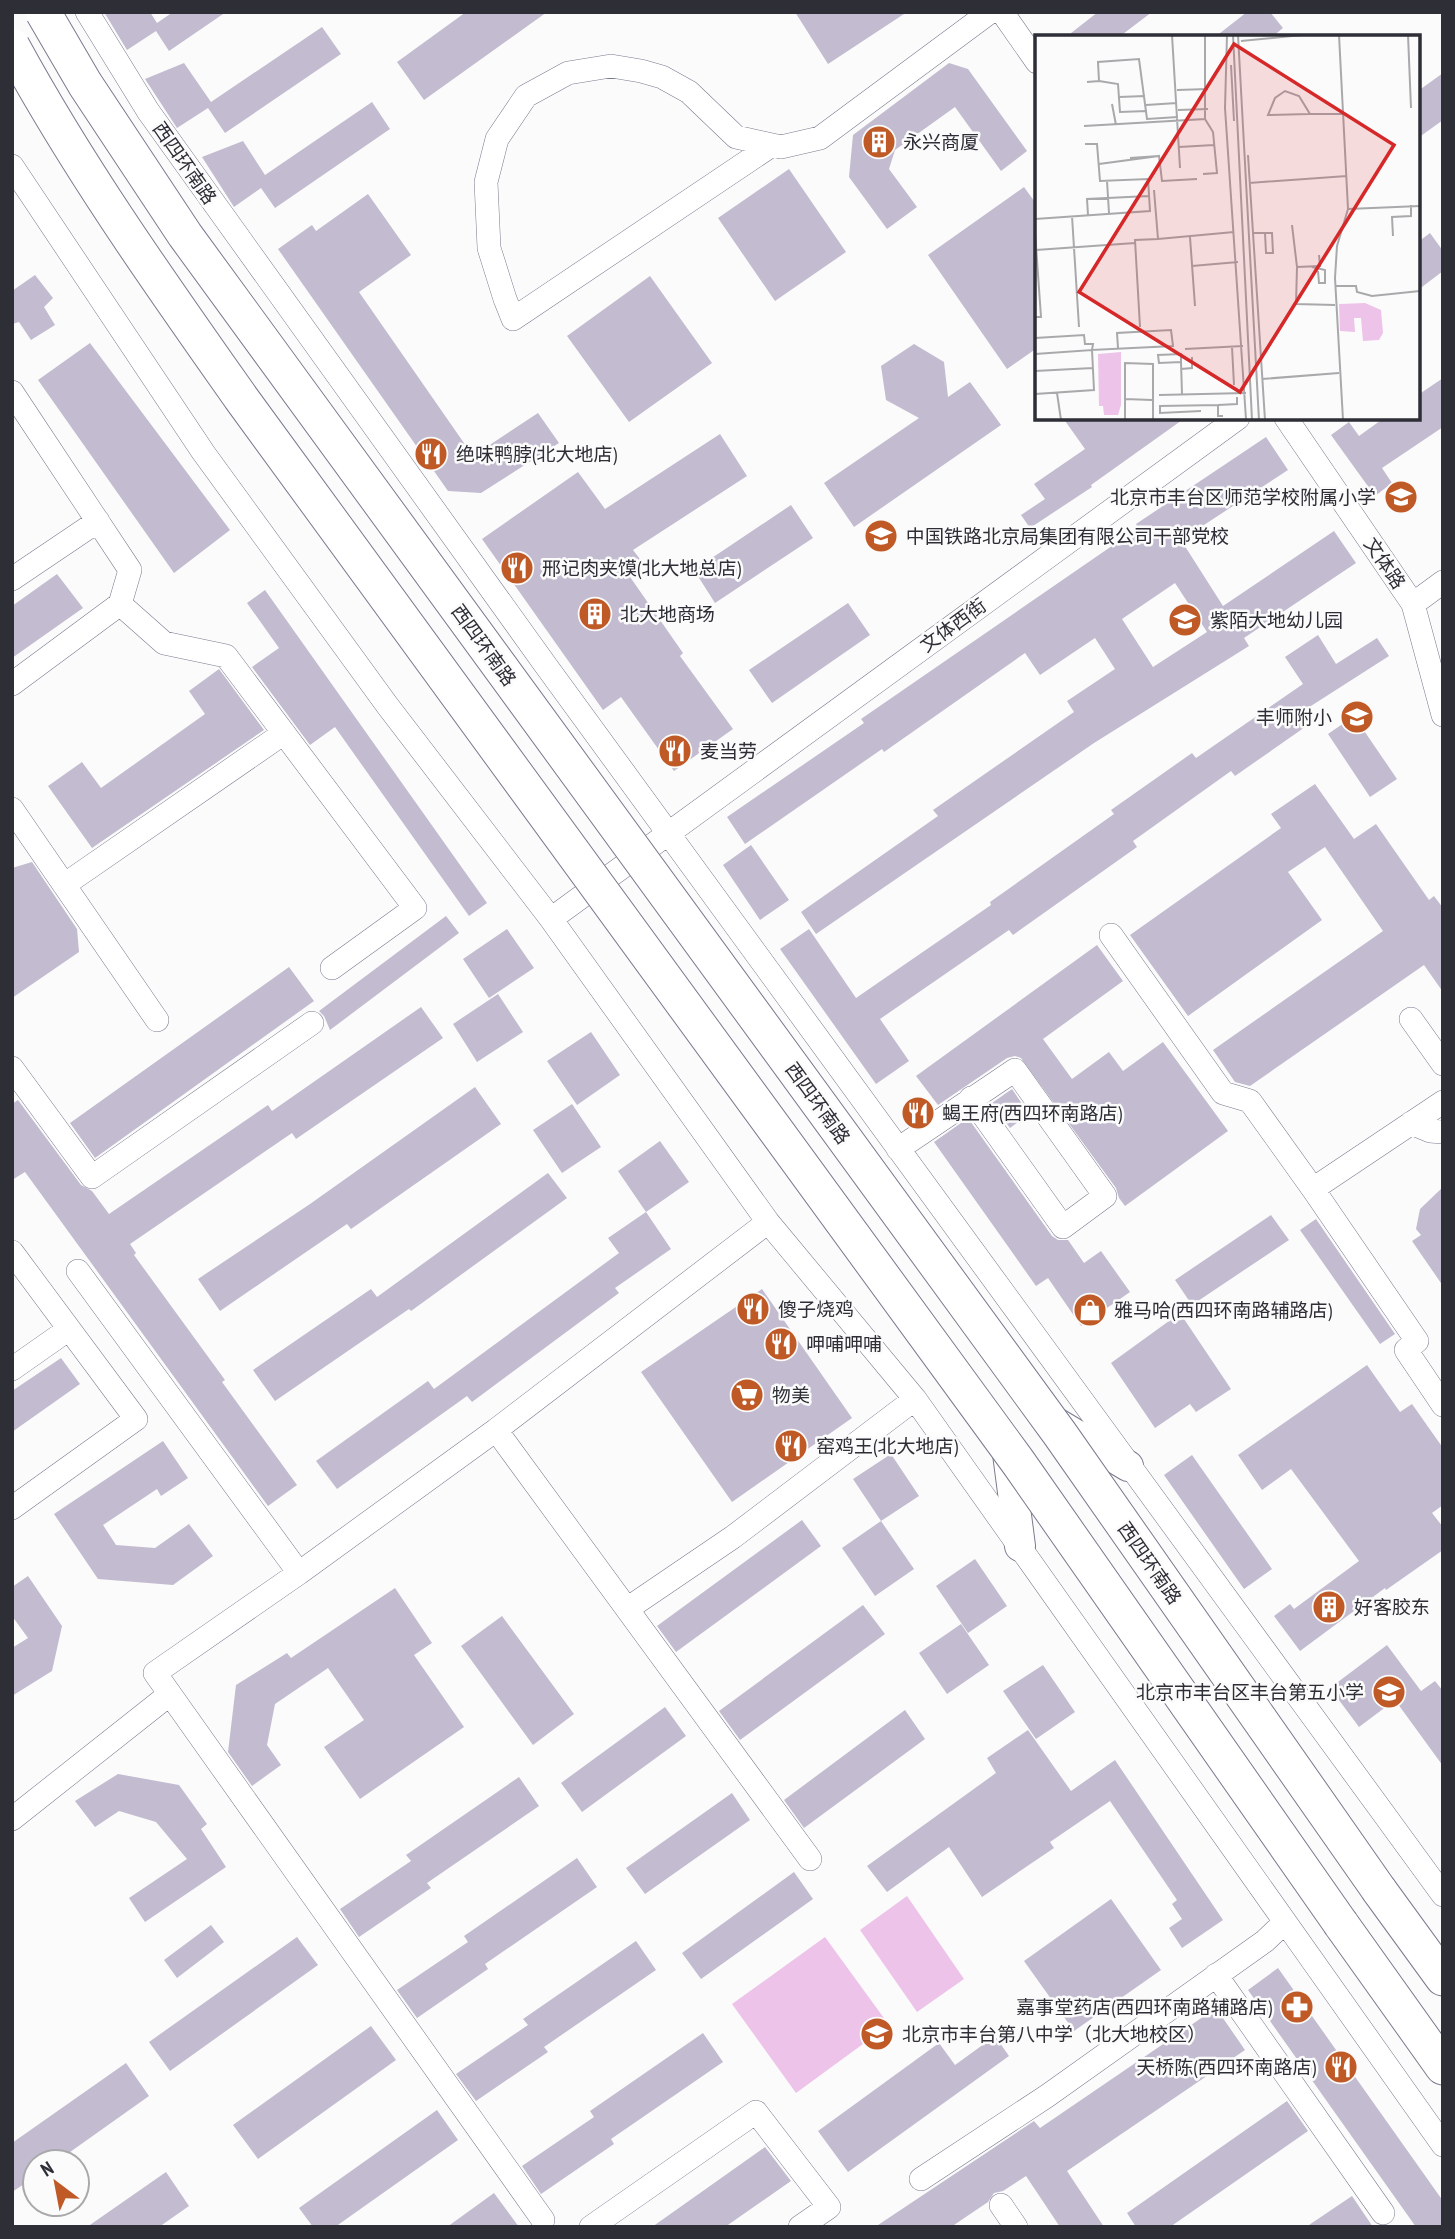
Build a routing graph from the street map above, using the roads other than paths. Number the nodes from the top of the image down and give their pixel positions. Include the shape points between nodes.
1 (44, 12) edge
2 (87, 12) edge
3 (990, 12) edge
4 (1002, 12) edge
5 (12, 48) edge
6 (1035, 59) edge
7 (772, 145) junction
8 (12, 166) edge
9 (177, 223) junction
10 (132, 241) joint
11 (170, 297) junction
12 (12, 392) edge
13 (1235, 420) edge
14 (1287, 420) edge
15 (97, 521) junction
16 (12, 579) edge
17 (1443, 582) edge
18 (120, 604) junction
19 (1413, 604) junction
20 (12, 684) edge
21 (1443, 715) edge
22 (284, 733) junction
23 (12, 809) edge
24 (668, 832) junction
25 (637, 855) junction
26 (64, 884) junction
27 (596, 885) junction
28 (551, 919) junction
29 (1111, 935) dead end
30 (332, 968) dead end
31 (1411, 1019) dead end
32 (157, 1020) dead end
33 (312, 1023) dead end
34 (1443, 1064) edge
35 (12, 1068) edge
36 (971, 1098) junction
37 (1443, 1102) edge
38 (1411, 1123) junction
39 (1443, 1132) edge
40 (898, 1149) junction
41 (1313, 1189) junction
42 (768, 1222) junction
43 (12, 1252) edge
44 (78, 1271) dead end
45 (69, 1329) junction
46 (12, 1368) edge
47 (915, 1399) junction
48 (1443, 1405) edge
49 (496, 1430) junction
50 (1128, 1466) junction
51 (12, 1508) edge
52 (1020, 1546) junction
53 (299, 1573) junction
54 (627, 1609) junction
55 (170, 1694) junction
56 (12, 1819) edge
57 (810, 1859) dead end
58 (1443, 1895) edge
59 (1285, 1922) junction
60 (1216, 1975) junction
61 (1443, 1978) edge
62 (1443, 2067) edge
63 (1443, 2145) edge
64 (921, 2179) dead end
65 (1001, 2205) dead end
66 (1383, 2213) dead end
67 (542, 2220) dead end
68 (591, 2227) edge
69 (800, 2227) edge
70 (1016, 2227) edge

1 - 9 highway, 西四环南路, bridge via 85,85
2 - 24 street, 西四环南路 via 148,111
3 - 7 street via 820,138
4 - 6 street
5 - 10 highway, bridge
7 - 7 street via 736,138 689,92 641,71 611,66 568,73 526,96 496,139 486,183 489,248 513,318
8 - 28 street via 203,452 387,705
9 - 25 main road, 西四环南路
9 - 61 highway, 西四环南路, bridge via 1060,1434
10 - 11 main road
11 - 27 main road
11 - 62 highway, bridge via 1018,1462
12 - 15 street
13 - 24 street, 文体西街
14 - 19 street, 文体路
15 - 16 street
15 - 18 street via 130,570
17 - 19 street
18 - 20 street
18 - 22 street via 164,643 226,656
19 - 21 street, 文体路
22 - 26 street
22 - 30 street via 415,908
23 - 26 street
24 - 25 street, 文体西街
24 - 40 street, 西四环南路
25 - 27 street, 文体西街
25 - 50 main road, 西四环南路 via 1049,1419
26 - 32 street
27 - 28 street, 文体西街
27 - 52 main road via 1008,1448
28 - 42 street
29 - 41 street via 1223,1093 1250,1101
31 - 34 street
33 - 35 street via 92,1177
36 - 36 street via 1015,1070 1105,1196 1063,1227
36 - 40 street
37 - 38 street
38 - 39 street
38 - 41 street
40 - 50 street, 西四环南路
41 - 48 street via 1417,1341 1406,1350
42 - 47 street
42 - 49 street
43 - 45 street
44 - 53 street
45 - 46 street
45 - 51 street via 136,1419
47 - 52 street
47 - 54 street via 743,1530
49 - 53 street
49 - 54 street
50 - 58 street, 西四环南路
52 - 59 street
53 - 55 street via 155,1673
54 - 57 street
55 - 56 street
55 - 67 street
59 - 60 street
59 - 63 street
60 - 64 street
60 - 66 street
65 - 70 street
68 - 69 street via 756,2112 829,2207

